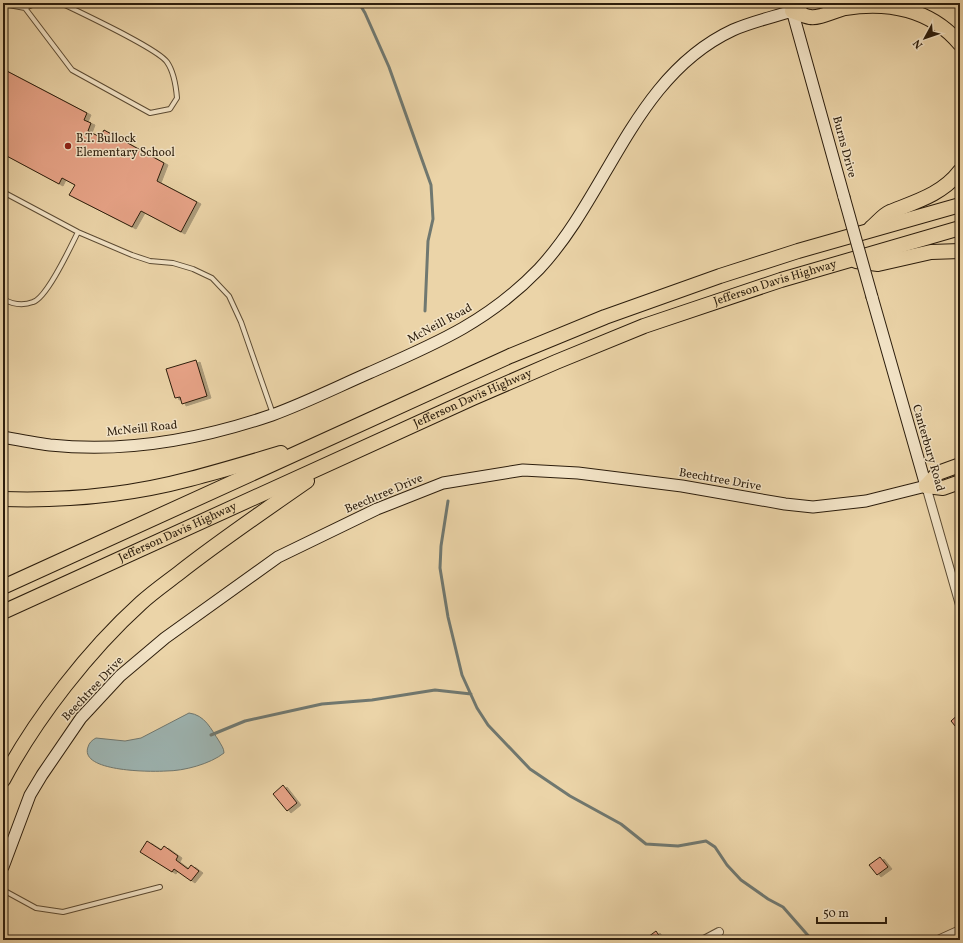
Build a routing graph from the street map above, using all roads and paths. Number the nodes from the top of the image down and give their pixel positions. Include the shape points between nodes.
1 (37, 3) edge
2 (62, 3) edge
3 (3, 4) edge
4 (794, 6) edge
5 (26, 8) junction
6 (960, 44) edge
7 (960, 171) edge
8 (3, 192) edge
9 (960, 205) edge
10 (960, 228) edge
11 (78, 232) junction
12 (867, 232) junction
13 (960, 251) edge
14 (850, 260) junction
15 (872, 297) joint
16 (3, 299) edge
17 (273, 414) junction
18 (3, 437) edge
19 (324, 442) junction
20 (337, 460) junction
21 (960, 465) edge
22 (960, 482) edge
23 (926, 486) junction
24 (3, 498) edge
25 (3, 587) edge
26 (960, 605) edge
27 (3, 612) edge
28 (3, 780) edge
29 (3, 867) edge
30 (160, 887) dead end
31 (3, 890) edge
32 (960, 930) edge
33 (719, 932) dead end
34 (704, 940) edge
35 (938, 940) edge

1 - 5 lane
2 - 5 lane via 150,49 167,62 176,84 177,98 170,109 150,113 72,70
3 - 5 lane
4 - 6 highway via 811,18 845,8 888,5 907,9 939,23
4 - 15 street, Burns Drive, bridge
4 - 17 street, McNeill Road via 734,30 706,46 673,74 642,112 569,232 539,268 506,300 472,325 436,343
7 - 12 highway via 934,194 889,213
8 - 11 lane
9 - 12 highway, Jefferson Davis Highway
10 - 14 highway, Jefferson Davis Highway
11 - 16 lane via 47,290 34,302 12,304
11 - 17 lane via 132,256 173,263 212,278 229,296 241,322
12 - 19 highway, Jefferson Davis Highway via 720,276 604,317 510,356
13 - 14 highway via 932,252 878,264
14 - 20 highway, Jefferson Davis Highway via 781,280 644,326 542,368
15 - 23 street, Canterbury Road
17 - 18 street, McNeill Road via 222,430 174,440 114,447 52,445
19 - 24 highway via 153,487 60,499
19 - 25 highway, Jefferson Davis Highway
20 - 27 highway, Jefferson Davis Highway
20 - 28 highway via 222,539 141,603 96,649 58,696 12,762
21 - 23 highway via 938,473
22 - 23 highway via 943,488
23 - 26 street, Canterbury Road
23 - 29 street, Beechtree Drive via 866,501 813,507 675,485 578,473 524,470 443,483 376,509 278,557 165,638 120,676 81,718 42,774 30,795
30 - 31 lane via 63,912 36,908
32 - 35 street
33 - 34 street

